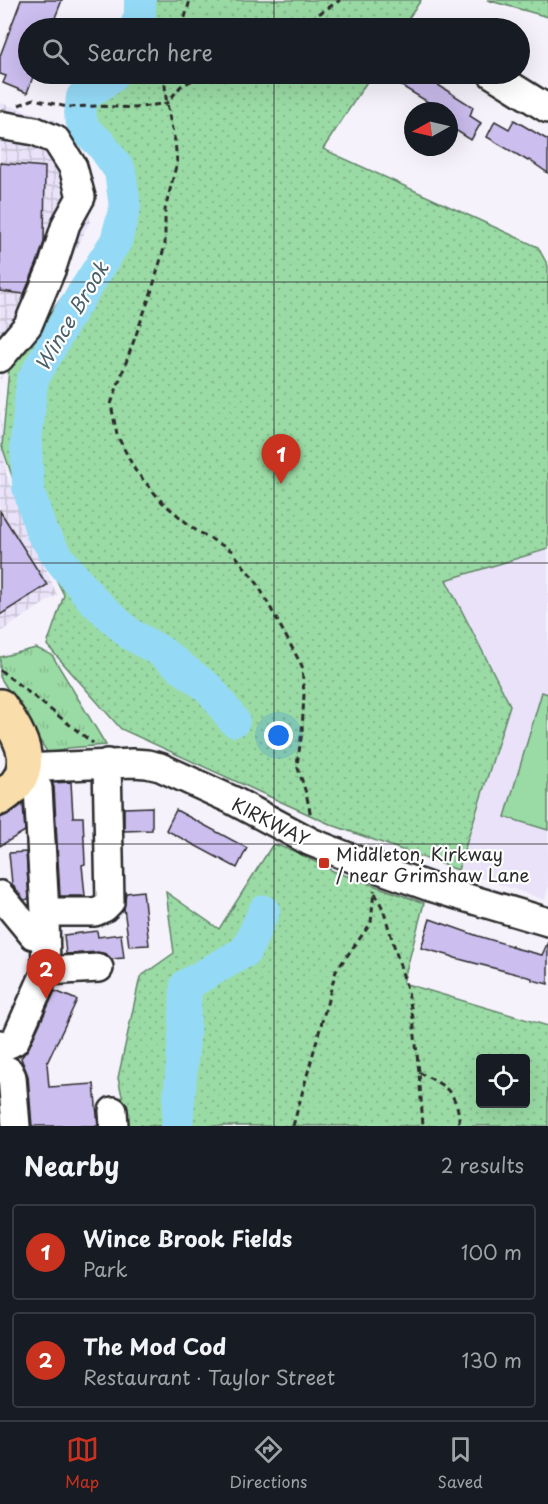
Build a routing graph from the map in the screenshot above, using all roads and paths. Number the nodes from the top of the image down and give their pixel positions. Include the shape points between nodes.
1 (190, 0) edge
2 (340, 0) edge
3 (185, 18) edge
4 (312, 18) edge
5 (165, 84) edge
6 (185, 84) edge
7 (508, 84) edge
8 (166, 103) junction
9 (548, 109) edge
10 (6, 116) edge
11 (0, 358) edge
12 (0, 670) edge
13 (0, 706) edge
14 (103, 763) junction
15 (15, 781) edge
16 (311, 842) junction
17 (377, 880) junction
18 (0, 895) edge
19 (548, 922) edge
20 (45, 924) junction
21 (99, 968) dead end
22 (46, 971) junction
23 (2, 1060) edge
24 (419, 1072) junction
25 (16, 1126) edge
26 (293, 1126) edge
27 (423, 1126) edge
28 (459, 1126) edge

1 - 3 path
2 - 4 path
5 - 8 path
6 - 8 path
7 - 9 street
8 - 10 path via 135,108 67,107 34,99
8 - 16 path via 177,162 165,210 165,245 111,404 117,435 135,470 162,502 194,529 232,550 258,583 302,666 303,723 297,765 314,831
10 - 11 street via 56,140 73,167 81,197 66,224 28,325
12 - 14 path via 98,748
13 - 15 main road via 26,756
14 - 15 street, KIRKWAY
14 - 16 street, KIRKWAY via 160,767
14 - 20 street via 110,902 95,912
15 - 20 street via 28,777 38,788
16 - 17 street, KIRKWAY
17 - 19 street, KIRKWAY via 430,887
17 - 24 path via 408,992
17 - 26 path via 370,924 336,971
18 - 20 street via 33,935
20 - 22 street
21 - 22 street
22 - 23 street via 15,1041
23 - 25 street via 12,1077
24 - 27 path
24 - 28 path via 445,1087 454,1099

